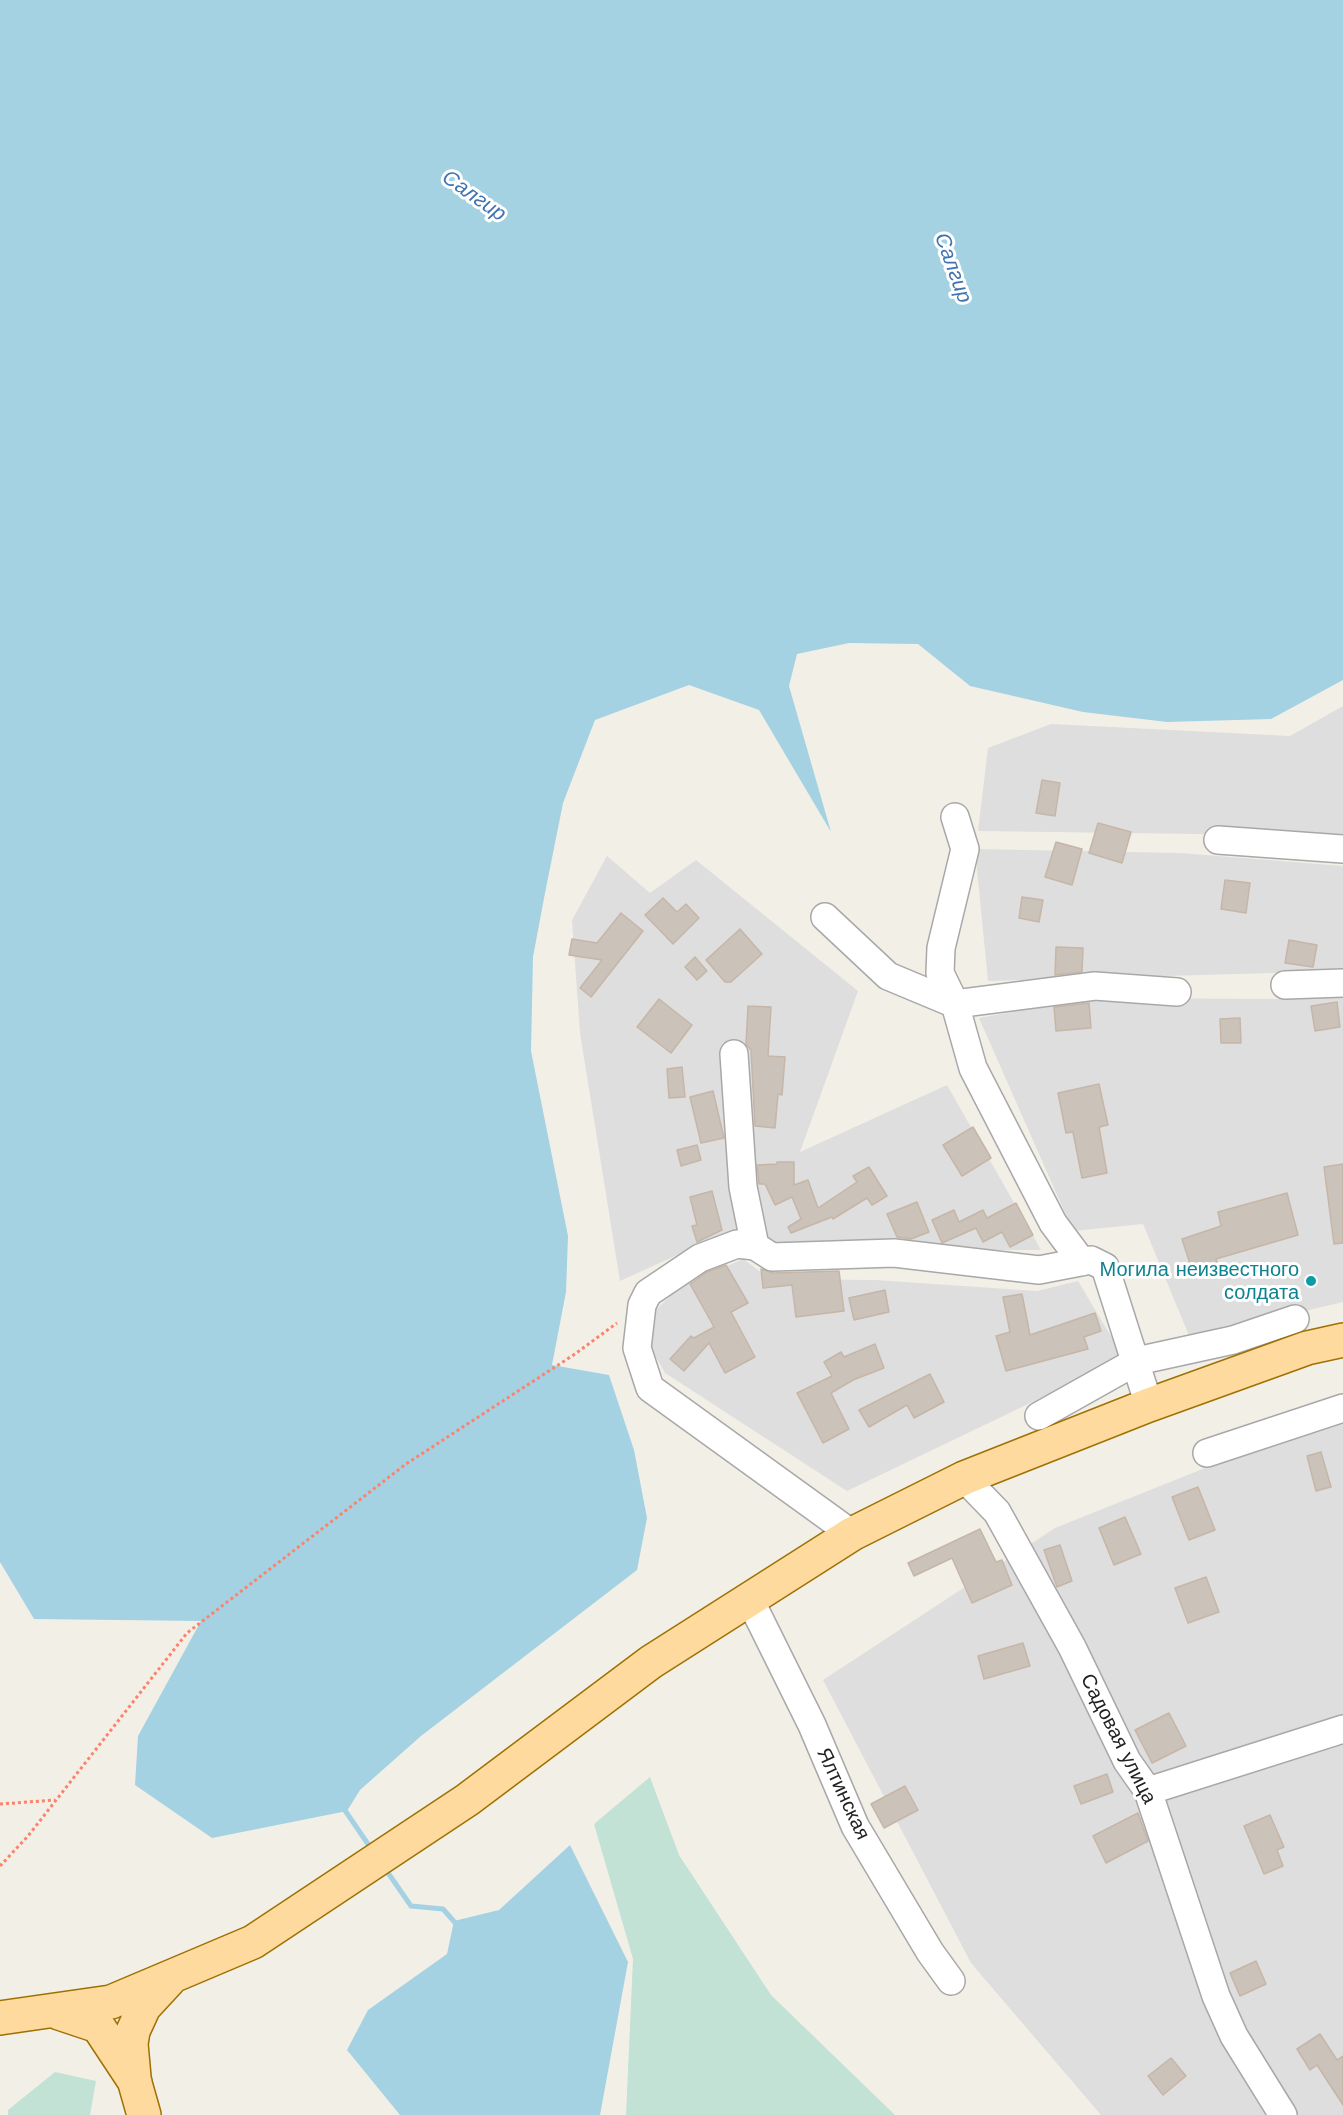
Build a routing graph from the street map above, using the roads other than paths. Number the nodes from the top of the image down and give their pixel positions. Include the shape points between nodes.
1 (955, 817) dead end
2 (1218, 840) dead end
3 (1343, 849) edge
4 (825, 917) dead end
5 (1343, 983) edge
6 (1284, 985) dead end
7 (1177, 992) dead end
8 (956, 1004) junction
9 (734, 1054) dead end
10 (755, 1246) junction
11 (1082, 1262) junction
12 (1295, 1319) dead end
13 (1343, 1340) edge
14 (1137, 1361) junction
15 (1149, 1405) junction
16 (1343, 1408) edge
17 (1039, 1416) dead end
18 (1207, 1453) dead end
19 (964, 1478) junction
20 (852, 1534) junction
21 (749, 1599) junction
22 (1343, 1730) edge
23 (1148, 1791) junction
24 (174, 1976) junction
25 (951, 1981) dead end
26 (111, 2002) junction
27 (46, 2012) junction
28 (0, 2018) edge
29 (135, 2082) junction
30 (144, 2115) edge
31 (1283, 2115) edge

1 - 8 street via 965,849 941,948 940,973
2 - 3 street
4 - 8 street via 888,976
5 - 6 street
7 - 8 street via 1095,986
8 - 11 street via 973,1068 1053,1223
9 - 10 street via 743,1187
10 - 11 street via 772,1257 894,1253 1039,1270
10 - 20 street via 737,1244 700,1258 648,1293 642,1305 638,1348 650,1388
11 - 14 street via 1091,1260 1104,1267
12 - 14 street via 1233,1340
13 - 15 main road via 1307,1348
14 - 15 street
14 - 17 street
15 - 19 main road
16 - 18 street
19 - 20 main road
19 - 23 street, Садовая улица via 998,1512 1072,1647 1127,1761
20 - 21 main road
21 - 24 main road via 651,1662 467,1800 351,1879 253,1942
21 - 25 street, Ялтинская via 812,1725 855,1826
22 - 23 street
23 - 31 street, Садовая улица via 1216,1996 1234,2037
24 - 26 main road
24 - 29 main road via 144,2007 133,2031
26 - 27 main road
26 - 29 main road
27 - 28 main road
27 - 29 main road via 67,2014 98,2025
29 - 30 main road

